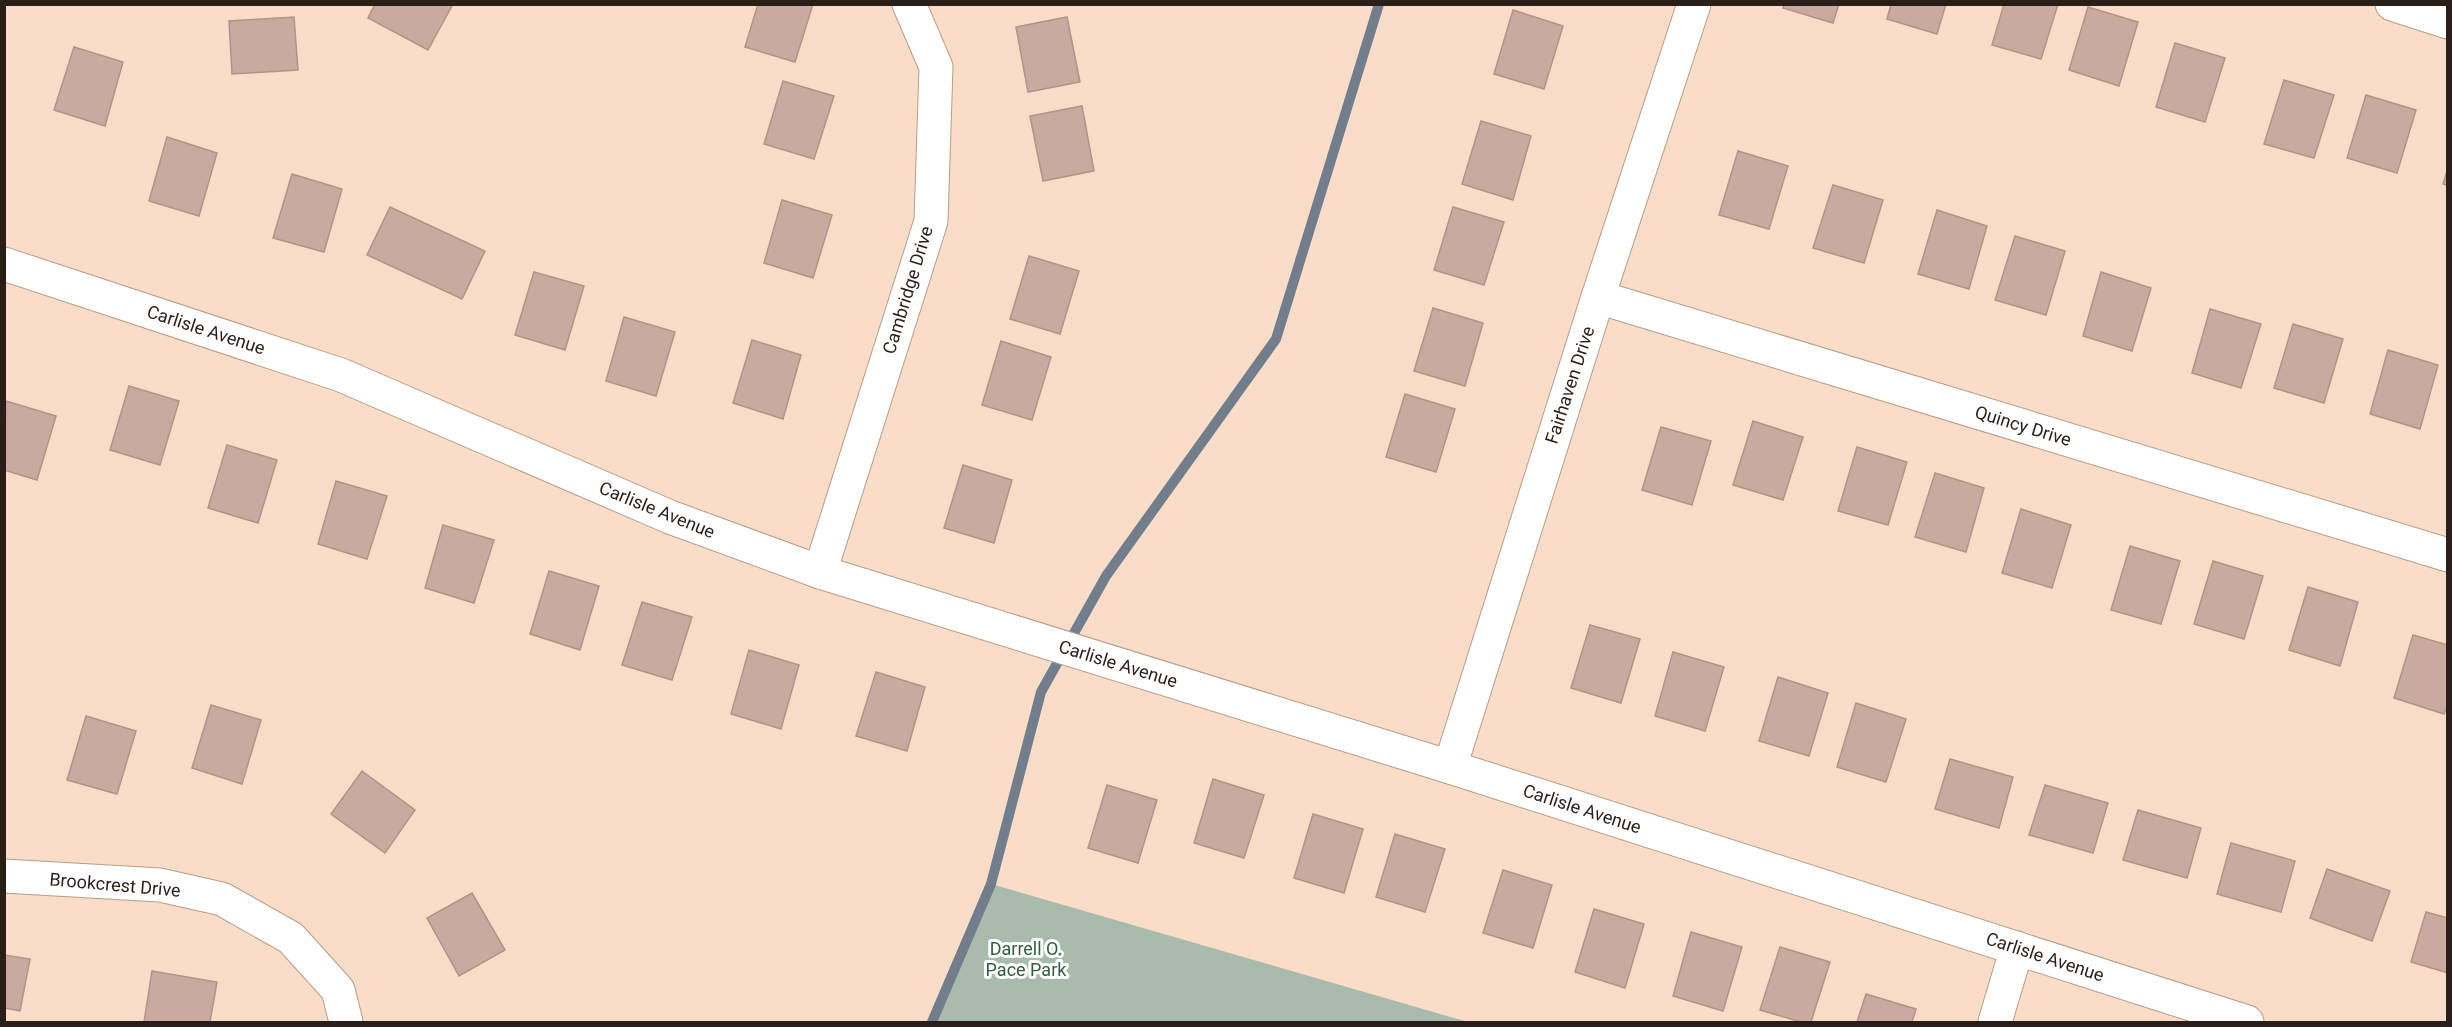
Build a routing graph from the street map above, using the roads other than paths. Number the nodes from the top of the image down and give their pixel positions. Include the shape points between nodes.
1 (909, 4) edge
2 (1694, 4) edge
3 (2392, 4) edge
4 (2448, 22) edge
5 (4, 264) edge
6 (1598, 297) junction
7 (2448, 555) edge
8 (820, 572) junction
9 (1450, 767) junction
10 (4, 876) edge
11 (2017, 948) junction
12 (346, 1023) edge
13 (1995, 1023) edge
14 (2247, 1023) edge

1 - 8 street, Cambridge Drive via 936,67 931,221
2 - 6 street, Fairhaven Drive
3 - 4 street
5 - 8 street, Carlisle Avenue via 342,375 670,517
6 - 7 street, Quincy Drive
6 - 9 street, Fairhaven Drive
8 - 9 street, Carlisle Avenue
9 - 11 street, Carlisle Avenue
10 - 12 street, Brookcrest Drive via 160,885 222,899 291,938 338,990
11 - 13 street
11 - 14 street, Carlisle Avenue

